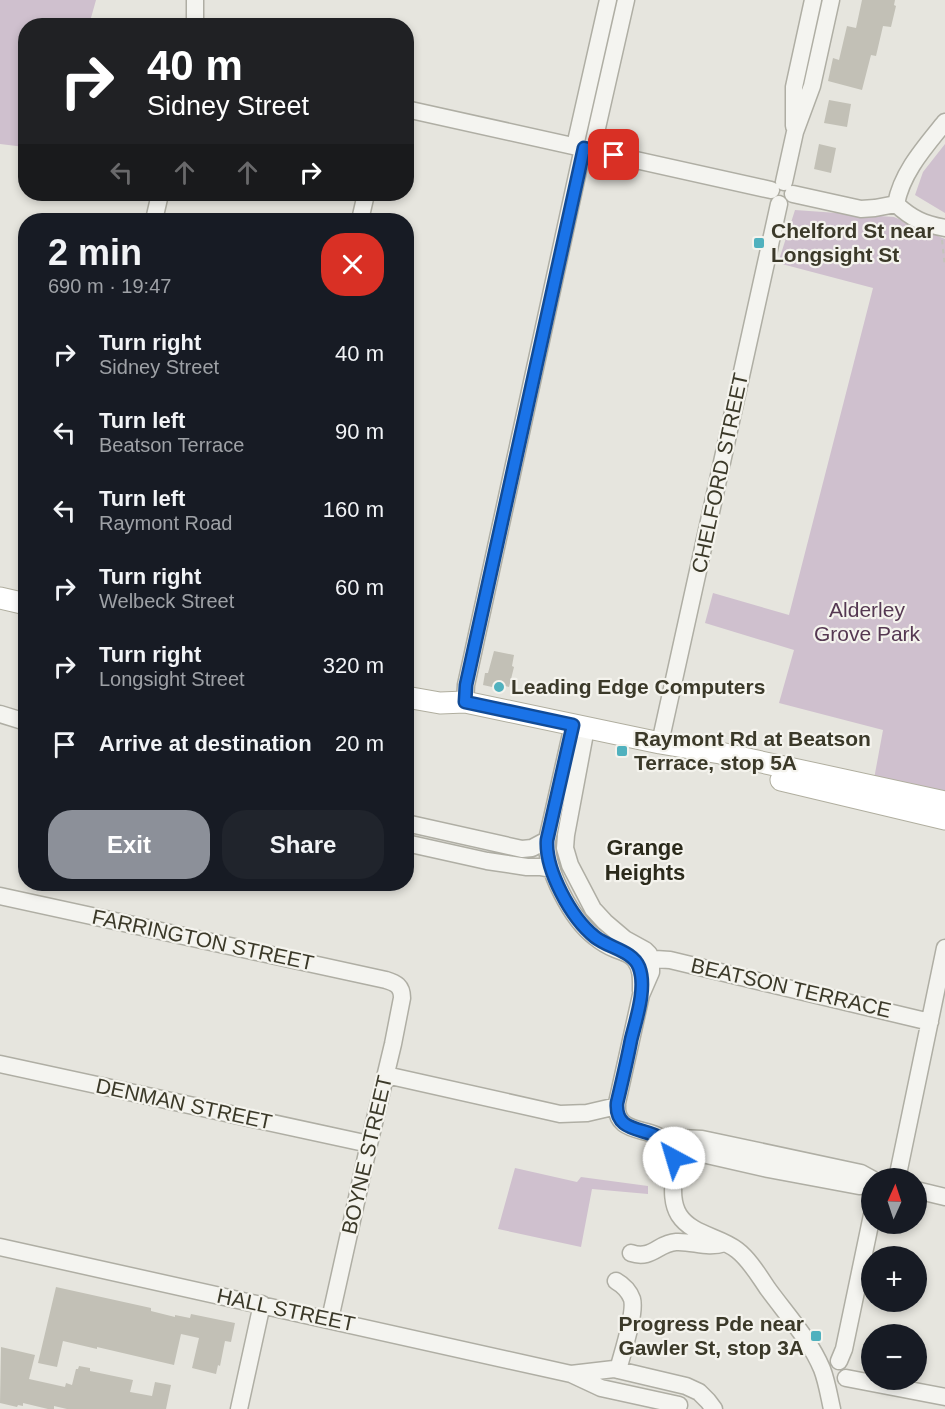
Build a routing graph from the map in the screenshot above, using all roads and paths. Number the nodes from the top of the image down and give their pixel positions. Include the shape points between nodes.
1 (195, 0) edge
2 (608, 0) edge
3 (626, 0) edge
4 (813, 0) edge
5 (831, 0) edge
6 (195, 18) edge
7 (414, 111) edge
8 (945, 122) edge
9 (795, 132) junction
10 (584, 148) junction
11 (782, 192) junction
12 (896, 204) junction
13 (943, 228) edge
14 (945, 267) edge
15 (0, 598) edge
16 (18, 602) edge
17 (414, 685) edge
18 (414, 698) edge
19 (465, 702) junction
20 (0, 714) edge
21 (18, 720) edge
22 (579, 727) junction
23 (660, 743) junction
24 (565, 798) junction
25 (945, 802) edge
26 (945, 819) edge
27 (414, 825) edge
28 (547, 840) junction
29 (414, 845) edge
30 (515, 848) junction
31 (515, 866) junction
32 (551, 869) junction
33 (0, 896) edge
34 (945, 948) edge
35 (644, 961) junction
36 (402, 991) joint
37 (930, 1022) junction
38 (0, 1064) edge
39 (386, 1075) junction
40 (617, 1111) junction
41 (369, 1144) junction
42 (669, 1147) junction
43 (899, 1168) edge
44 (861, 1173) edge
45 (861, 1186) edge
46 (927, 1193) edge
47 (945, 1197) edge
48 (868, 1234) edge
49 (725, 1243) junction
50 (0, 1247) edge
51 (631, 1253) dead end
52 (616, 1281) dead end
53 (262, 1305) junction
54 (330, 1319) junction
55 (817, 1360) junction
56 (839, 1361) junction
57 (618, 1370) junction
58 (572, 1374) junction
59 (846, 1378) junction
60 (945, 1397) edge
61 (830, 1401) edge
62 (679, 1405) dead end
63 (239, 1409) edge
64 (714, 1409) edge

1 - 6 street
2 - 10 street
3 - 10 street
4 - 9 street, CHELFORD STREET via 793,92
5 - 9 street, CHELFORD STREET via 812,86
7 - 10 street
8 - 12 street via 907,174
9 - 11 street, CHELFORD STREET
10 - 11 street
10 - 19 street
11 - 12 street via 861,209
11 - 23 street, CHELFORD STREET
12 - 13 street via 916,220
13 - 14 path
15 - 16 main road
17 - 19 main road
18 - 19 main road
19 - 22 main road
20 - 21 street
22 - 23 main road
22 - 24 street, BEATSON TERRACE
23 - 25 main road
23 - 26 main road via 716,765
24 - 28 street, BEATSON TERRACE
24 - 35 street, BEATSON TERRACE via 565,844 573,871 596,913 625,939 645,950
27 - 30 street
28 - 30 street via 530,849
28 - 32 street, BEATSON TERRACE
29 - 31 street
30 - 31 street
31 - 32 street
32 - 35 street, BEATSON TERRACE via 586,929 601,941
33 - 36 street, FARRINGTON STREET via 386,980
34 - 37 street
35 - 37 street, BEATSON TERRACE via 670,960
35 - 40 street via 641,995
36 - 39 street, BOYNE STREET
37 - 43 street
38 - 41 street, DENMAN STREET
39 - 40 street via 560,1114 587,1124
39 - 41 street, BOYNE STREET
40 - 42 street via 624,1124 651,1133
41 - 54 street, BOYNE STREET
42 - 44 street via 681,1137 702,1139
42 - 45 street
42 - 49 street via 674,1161 672,1193 678,1213 692,1228
46 - 47 street
48 - 56 street
49 - 51 street via 706,1246 677,1242 649,1254
49 - 55 street via 747,1260
50 - 53 street, HALL STREET
52 - 57 street via 623,1285 632,1303
53 - 54 street, HALL STREET
53 - 63 street
54 - 58 street, HALL STREET
55 - 56 street
55 - 61 street
56 - 59 street via 846,1368
57 - 58 street, HALL STREET
57 - 64 street, HALL STREET via 697,1390
58 - 62 street, HALL STREET via 601,1388
59 - 60 street
59 - 61 street

